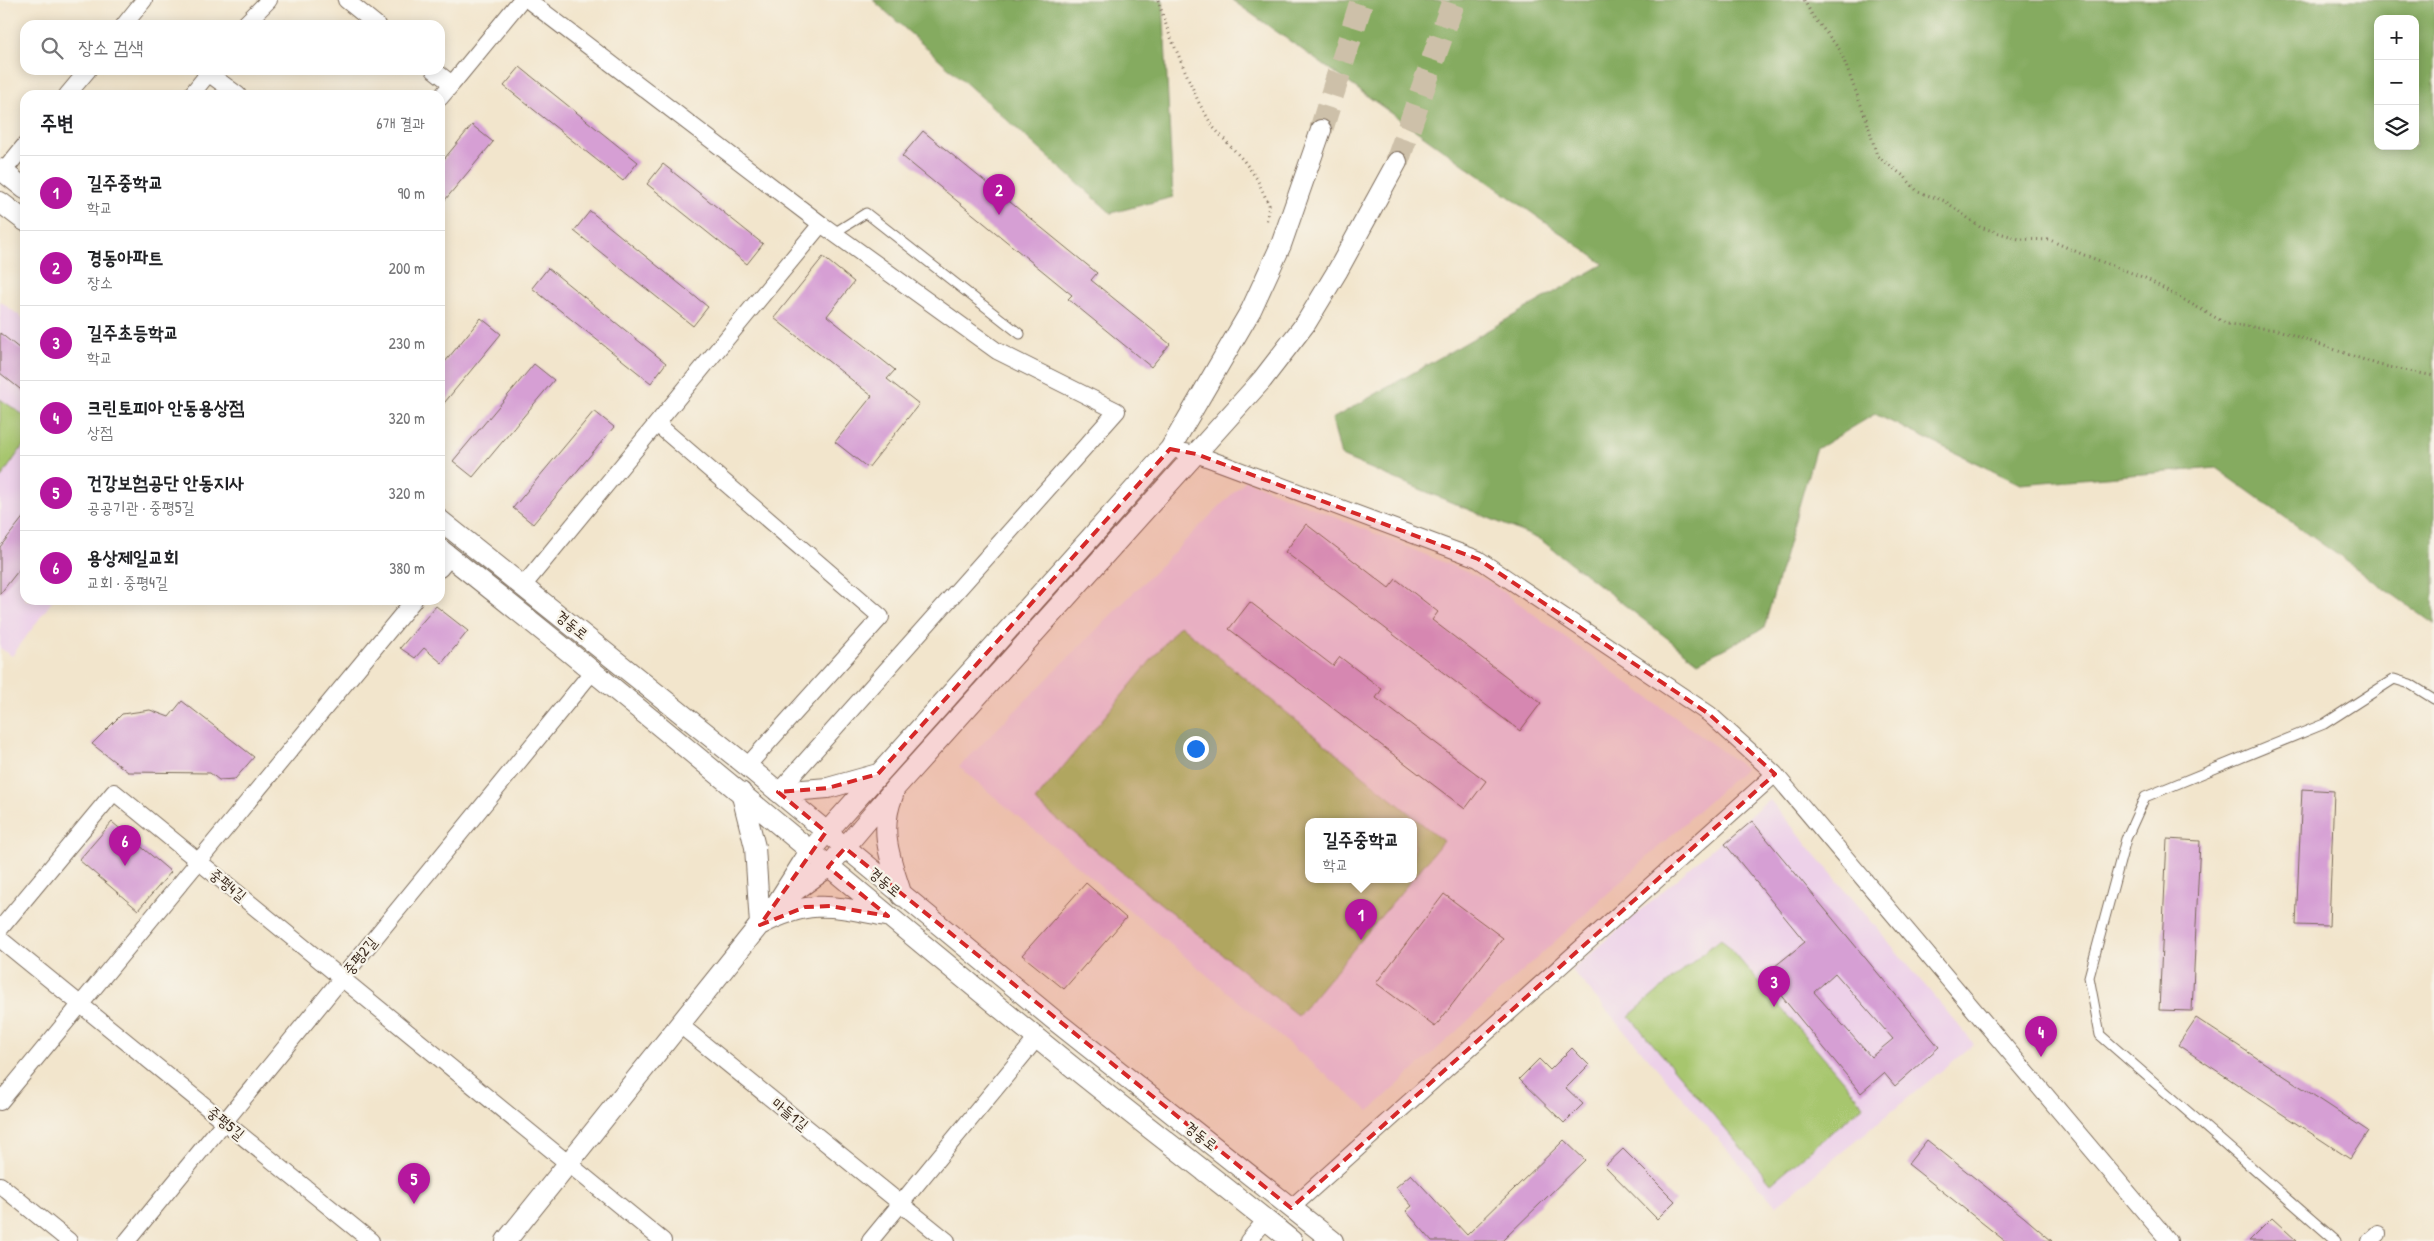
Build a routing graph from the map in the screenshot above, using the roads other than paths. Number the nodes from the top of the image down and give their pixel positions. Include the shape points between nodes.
1 (144, 0) edge
2 (269, 0) edge
3 (346, 0) edge
4 (521, 0) edge
5 (528, 0) edge
6 (132, 20) edge
7 (249, 20) edge
8 (371, 20) edge
9 (84, 75) edge
10 (205, 75) edge
11 (213, 75) edge
12 (440, 75) edge
13 (452, 84) junction
14 (71, 90) edge
15 (195, 90) edge
16 (232, 90) edge
17 (445, 92) edge
18 (1321, 130) tunnel mouth
19 (20, 151) edge
20 (1397, 162) tunnel mouth
21 (2, 170) edge
22 (20, 185) edge
23 (0, 202) edge
24 (20, 217) edge
25 (827, 229) junction
26 (1020, 334) dead end
27 (657, 424) junction
28 (1170, 449) junction
29 (1196, 454) junction
30 (445, 524) edge
31 (445, 560) edge
32 (522, 586) junction
33 (410, 605) edge
34 (592, 672) junction
35 (2434, 699) edge
36 (747, 766) junction
37 (878, 774) junction
38 (1775, 774) junction
39 (896, 787) junction
40 (741, 792) junction
41 (778, 792) junction
42 (826, 832) junction
43 (845, 848) junction
44 (810, 851) junction
45 (200, 862) junction
46 (828, 867) junction
47 (902, 896) junction
48 (777, 903) junction
49 (888, 916) junction
50 (760, 925) junction
51 (0, 929) edge
52 (0, 939) edge
53 (342, 978) junction
54 (81, 1005) junction
55 (680, 1024) junction
56 (1037, 1038) junction
57 (0, 1102) edge
58 (224, 1122) junction
59 (568, 1164) junction
60 (0, 1185) edge
61 (901, 1204) junction
62 (1291, 1208) junction
63 (1266, 1220) junction
64 (69, 1241) edge
65 (127, 1241) edge
66 (371, 1241) edge
67 (506, 1241) edge
68 (663, 1241) edge
69 (870, 1241) edge
70 (947, 1241) edge
71 (1248, 1241) edge
72 (1292, 1241) edge
73 (1333, 1241) edge
74 (2169, 1241) edge
75 (2336, 1241) edge

1 - 6 street
2 - 7 street
3 - 8 street
4 - 13 street
5 - 25 street
9 - 14 street
10 - 15 street
11 - 16 street
12 - 13 street
13 - 17 street
18 - 28 street via 1281,245 1251,310
19 - 21 street
20 - 29 street via 1306,323 1262,380
21 - 22 street
23 - 24 street
25 - 26 lane via 866,213
25 - 27 street
25 - 41 street via 997,352 1117,411
27 - 32 street
27 - 36 street via 881,617
28 - 29 street
28 - 37 street
29 - 38 street via 1478,559 1709,714
29 - 39 street
30 - 32 street, 경동로
31 - 34 street, 경동로
32 - 36 street, 경동로
33 - 45 street
34 - 40 street, 경동로
34 - 53 street, 중평2길
35 - 75 lane via 2410,684 2394,679 2324,724 2145,797 2126,839 2089,977 2100,1035
36 - 41 street, 경동로
37 - 41 street via 828,788
37 - 42 street
38 - 62 street
38 - 74 street
39 - 43 street
39 - 47 street via 886,812 885,833
40 - 44 street, 경동로
40 - 50 street via 754,847
41 - 42 street, 경동로
42 - 43 street, 경동로
42 - 44 street
43 - 46 street
43 - 47 street, 경동로
44 - 46 street, 경동로
44 - 48 street
45 - 51 street, 중평4길 via 114,792
45 - 53 street, 중평4길
45 - 54 street
46 - 48 street
46 - 49 street, 경동로
47 - 62 street, 경동로
48 - 50 street
49 - 50 street via 830,906 805,907
49 - 56 street, 경동로
50 - 55 street
52 - 54 street, 중평5길
53 - 58 street, 중평2길
53 - 59 street, 중평4길
54 - 57 street
54 - 58 street, 중평5길
55 - 59 street
55 - 61 street, 마들1길
56 - 61 street
56 - 63 street, 경동로
58 - 65 street, 중평2길
58 - 66 street, 중평5길
59 - 67 street
59 - 68 street
60 - 64 street
61 - 69 street
61 - 70 street, 마들1길
62 - 73 street, 경동로
63 - 71 street
63 - 72 street, 경동로

